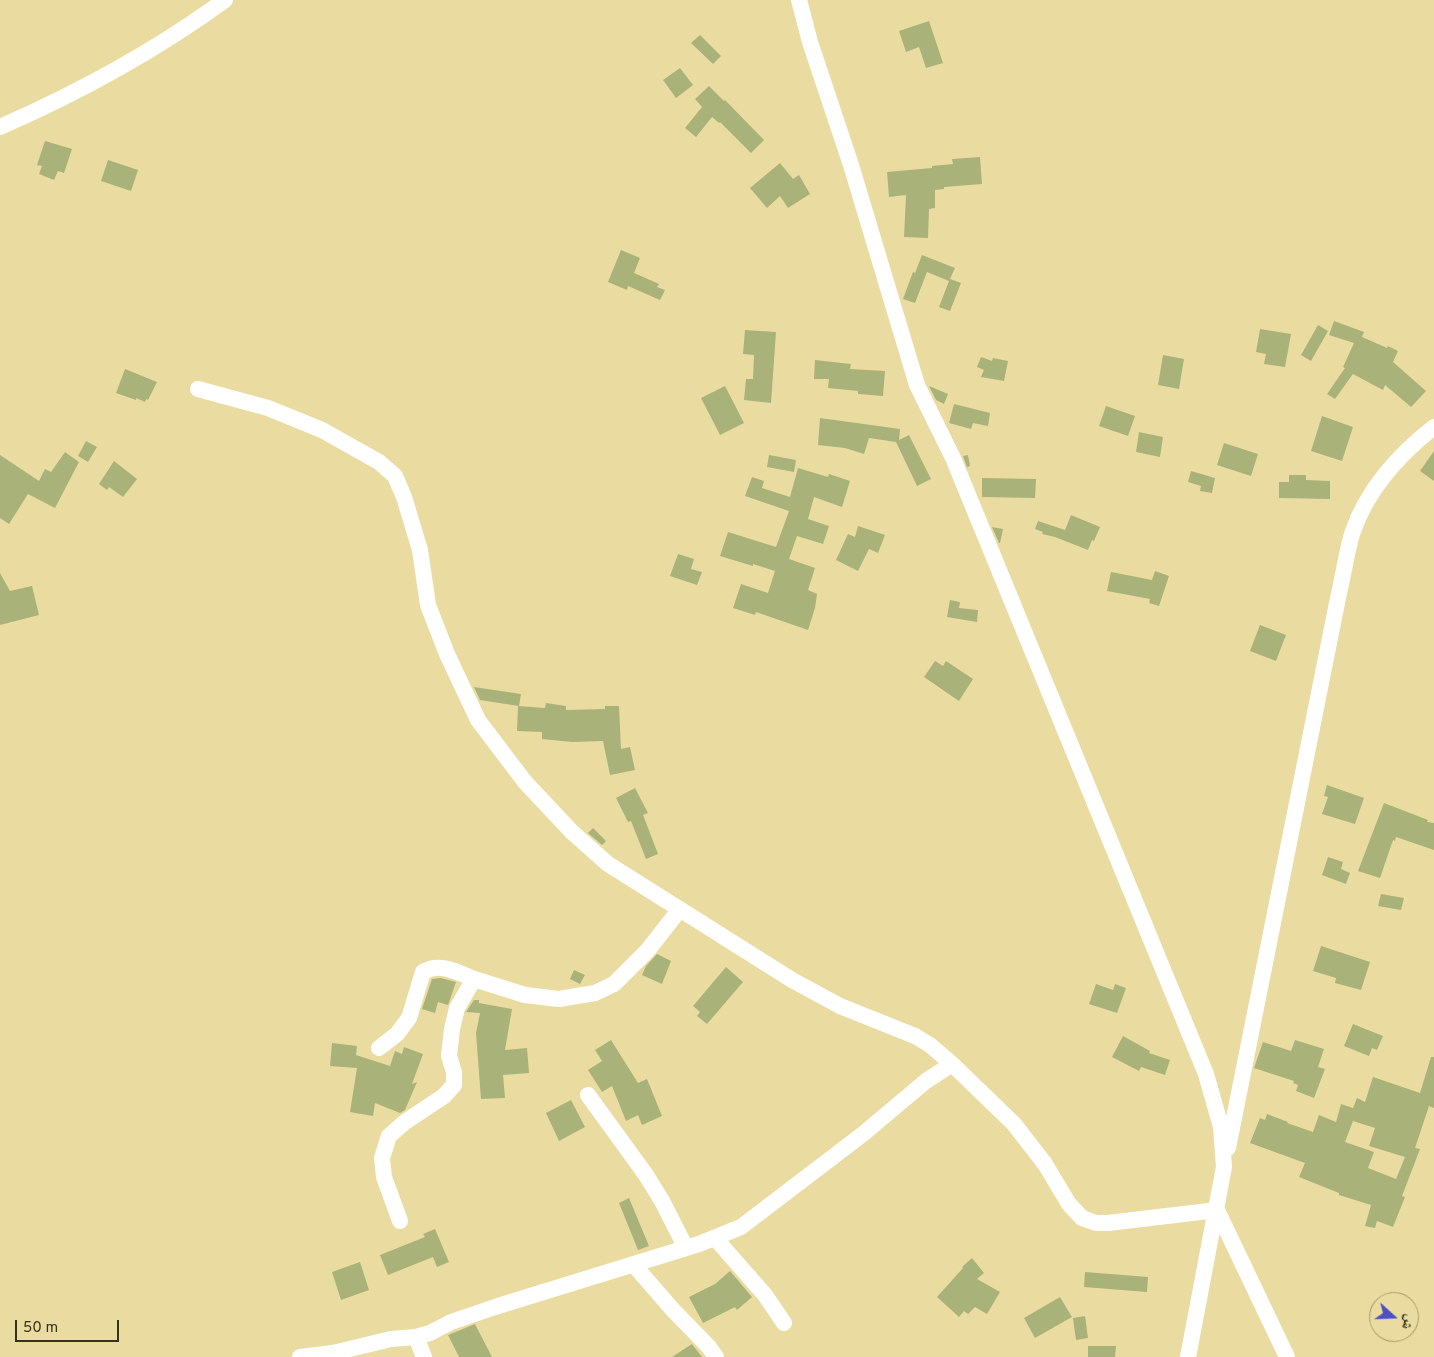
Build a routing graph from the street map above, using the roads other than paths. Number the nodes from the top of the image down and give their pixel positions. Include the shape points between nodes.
1 (225, 0) edge
2 (798, 0) edge
3 (0, 127) edge
4 (198, 389) dead end
5 (1434, 427) edge
6 (680, 909) junction
7 (474, 979) junction
8 (379, 1048) dead end
9 (952, 1064) junction
10 (588, 1095) dead end
11 (1224, 1167) junction
12 (1217, 1210) junction
13 (400, 1221) dead end
14 (715, 1238) junction
15 (686, 1248) junction
16 (633, 1264) junction
17 (784, 1323) dead end
18 (416, 1337) junction
19 (300, 1357) edge
20 (424, 1357) edge
21 (716, 1357) edge
22 (1188, 1357) edge
23 (1287, 1357) edge

1 - 3 street via 184,30 77,92
2 - 11 street via 917,385 957,467 1206,1074 1221,1126
4 - 6 street via 268,408 322,430 379,462 395,476 420,550 428,606 478,720 525,782 572,832 608,864
5 - 11 street via 1413,444 1377,485 1352,534
6 - 7 street via 648,950 614,984 595,993 558,1000 525,995
6 - 9 street via 792,980 840,1006 915,1036
7 - 8 street via 447,968 431,967 423,972 409,1018 397,1034
7 - 13 street via 457,1008 452,1029 449,1056 454,1085 389,1136 382,1158 384,1177
9 - 12 street via 1014,1124 1082,1218 1108,1223
9 - 14 street via 741,1227
10 - 15 street via 646,1175
11 - 12 street
12 - 22 street
12 - 23 street
14 - 15 street
14 - 17 street via 765,1295
15 - 16 street
16 - 18 street via 498,1306
16 - 21 street
18 - 19 street
18 - 20 street

